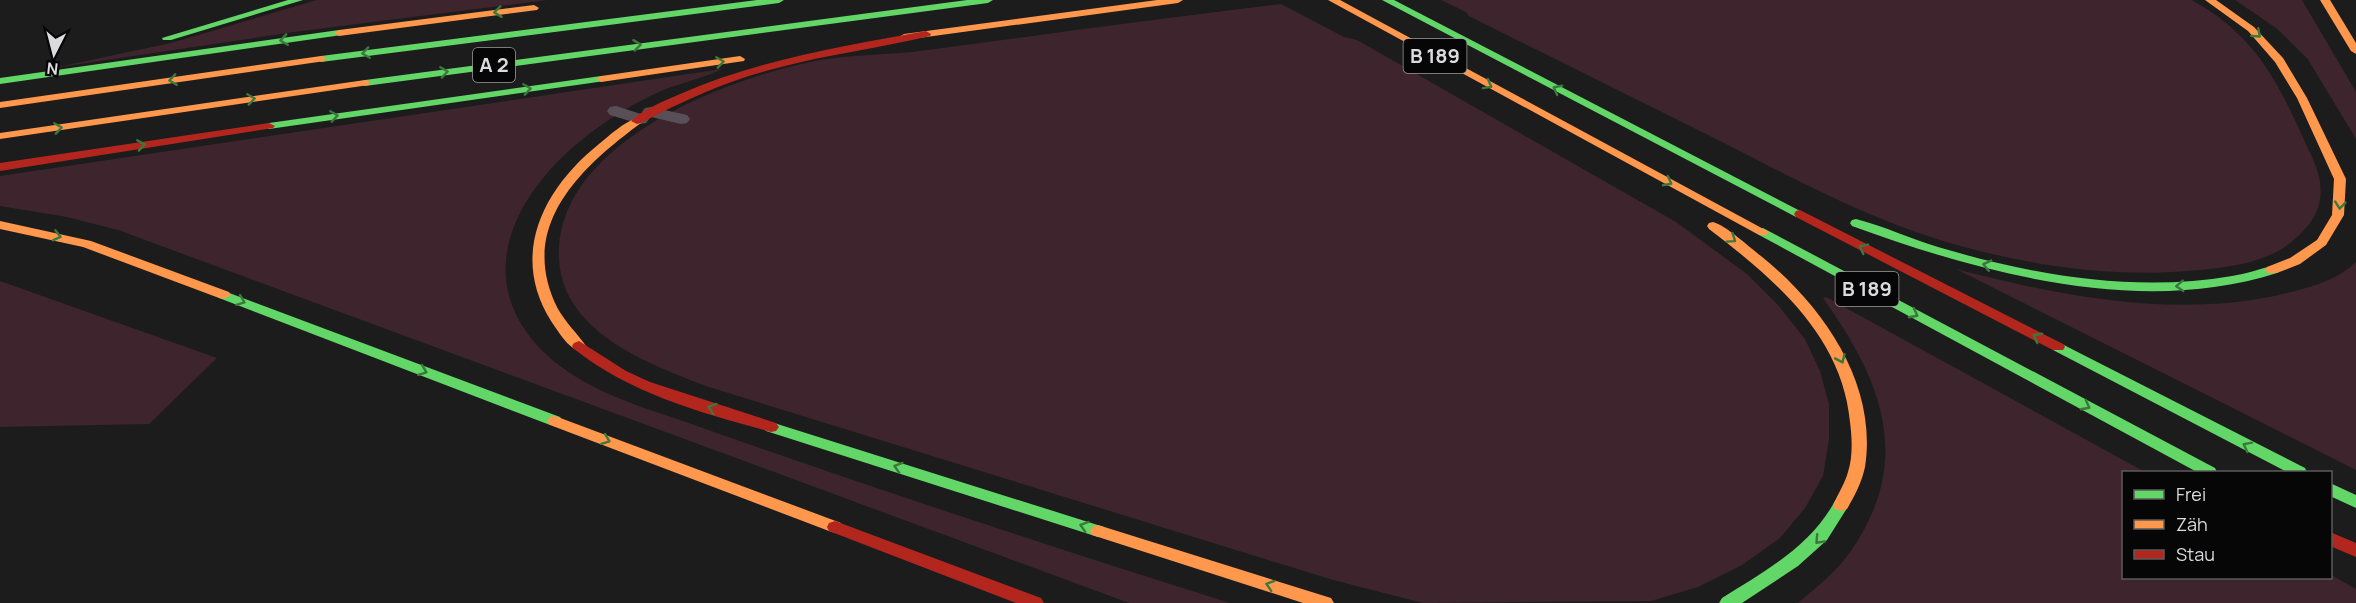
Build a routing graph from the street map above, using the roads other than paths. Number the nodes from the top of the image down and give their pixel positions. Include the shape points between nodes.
1 (298, 0) edge
2 (778, 0) edge
3 (988, 0) edge
4 (1178, 0) edge
5 (1387, 0) edge
6 (2210, 0) edge
7 (2325, 0) edge
8 (1339, 3) edge
9 (551, 6) dead end
10 (926, 34) junction
11 (152, 41) dead end
12 (2356, 51) edge
13 (100, 53) dead end
14 (0, 73) edge
15 (0, 81) edge
16 (0, 105) edge
17 (1524, 105) junction
18 (616, 111) dead end
19 (646, 115) junction
20 (681, 119) dead end
21 (0, 136) edge
22 (0, 167) edge
23 (1710, 169) junction
24 (1660, 192) dead end
25 (1699, 217) dead end
26 (0, 225) edge
27 (2207, 471) edge
28 (2297, 471) edge
29 (2332, 490) edge
30 (2356, 502) edge
31 (2332, 539) edge
32 (2356, 551) edge
33 (1035, 603) edge
34 (1326, 603) edge
35 (1728, 603) edge

1 - 11 highway
2 -> 16 highway, A 2
21 -> 3 highway, A 2 via 518,61
4 - 10 highway
23 -> 5 highway, B 189
6 -> 23 highway via 2245,23 2284,65 2335,165 2341,187 2339,216 2325,241 2306,256 2264,274 2170,286 2058,279 1910,244
7 - 12 highway
8 -> 17 highway, B 189
9 -> 15 highway
10 - 19 highway via 751,71 703,87
22 -> 10 highway via 320,118
13 - 14 highway
17 - 24 highway
17 -> 27 highway, B 189
18 - 19 lane
19 - 20 lane
34 -> 19 highway via 684,399 598,361 573,341 555,319 541,288 537,252 547,216 567,181 598,149
28 -> 23 highway, B 189
25 -> 35 highway via 1776,274 1821,325 1849,378 1860,441 1858,468 1828,530 1784,571
26 -> 33 highway via 87,244 164,272
29 - 30 highway
31 - 32 highway

